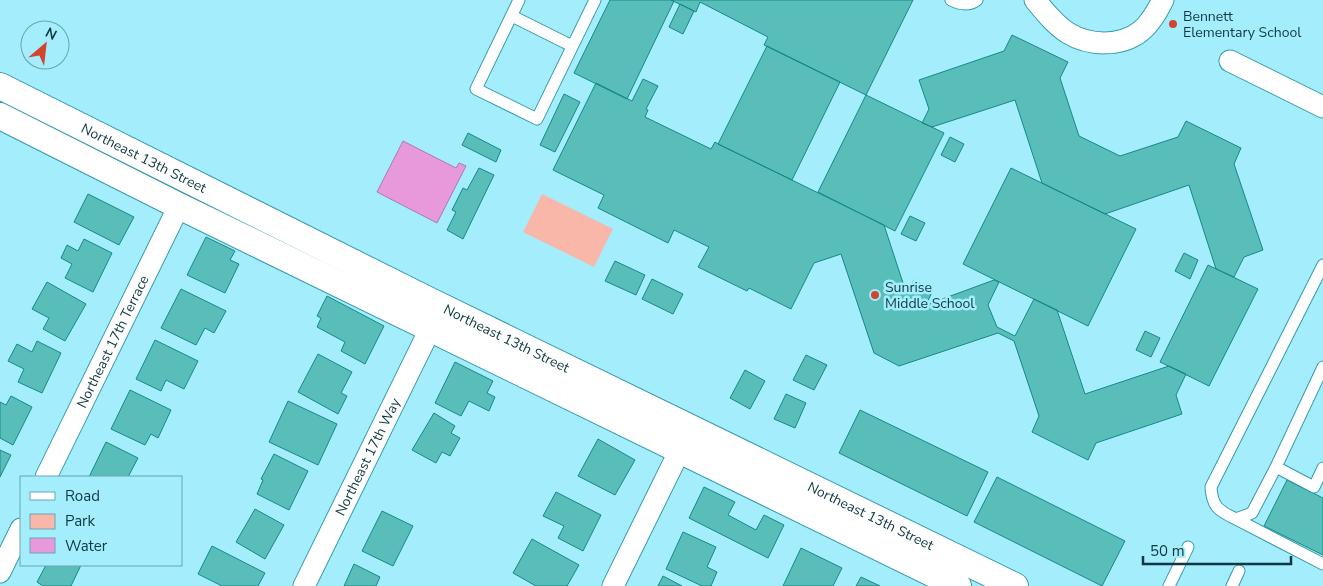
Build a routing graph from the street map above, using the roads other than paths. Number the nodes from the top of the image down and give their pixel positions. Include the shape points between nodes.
1 (519, 0) edge
2 (595, 0) edge
3 (951, 0) edge
4 (977, 0) edge
5 (1035, 0) edge
6 (1163, 0) edge
7 (512, 16) junction
8 (572, 46) junction
9 (1230, 61) dead end
10 (0, 86) edge
11 (1323, 107) edge
12 (0, 116) edge
13 (179, 206) junction
14 (1323, 265) edge
15 (436, 317) junction
16 (1323, 367) edge
17 (680, 450) junction
18 (1276, 466) junction
19 (1323, 468) edge
20 (46, 476) edge
21 (1236, 519) junction
22 (20, 531) edge
23 (1188, 547) dead end
24 (1323, 564) edge
25 (937, 571) edge
26 (0, 572) edge
27 (1239, 572) dead end
28 (304, 586) edge
29 (613, 586) edge
30 (958, 586) edge
31 (1015, 586) edge
32 (1169, 586) edge
33 (1232, 586) edge

1 - 7 lane
2 - 8 lane
3 - 4 lane via 965,4
5 - 6 street via 1068,33 1085,41 1107,43 1126,39 1140,31 1155,15
7 - 8 lane
7 - 8 lane via 476,89 537,119
9 - 11 street
10 - 15 street, Northeast 13th Street
12 - 13 street, Northeast 13th Street
13 - 15 street, Northeast 13th Street
13 - 20 street, Northeast 17th Terrace
14 - 21 lane via 1211,487 1211,499 1220,511
15 - 17 street, Northeast 13th Street
15 - 25 street, Northeast 13th Street
15 - 28 street, Northeast 17th Way
16 - 18 lane
17 - 25 street, Northeast 13th Street
17 - 29 street
18 - 19 lane via 1314,487
18 - 21 lane via 1252,513
21 - 24 lane
22 - 26 street
23 - 32 lane
25 - 30 street, Northeast 13th Street
25 - 31 street, Northeast 13th Street
27 - 33 lane

